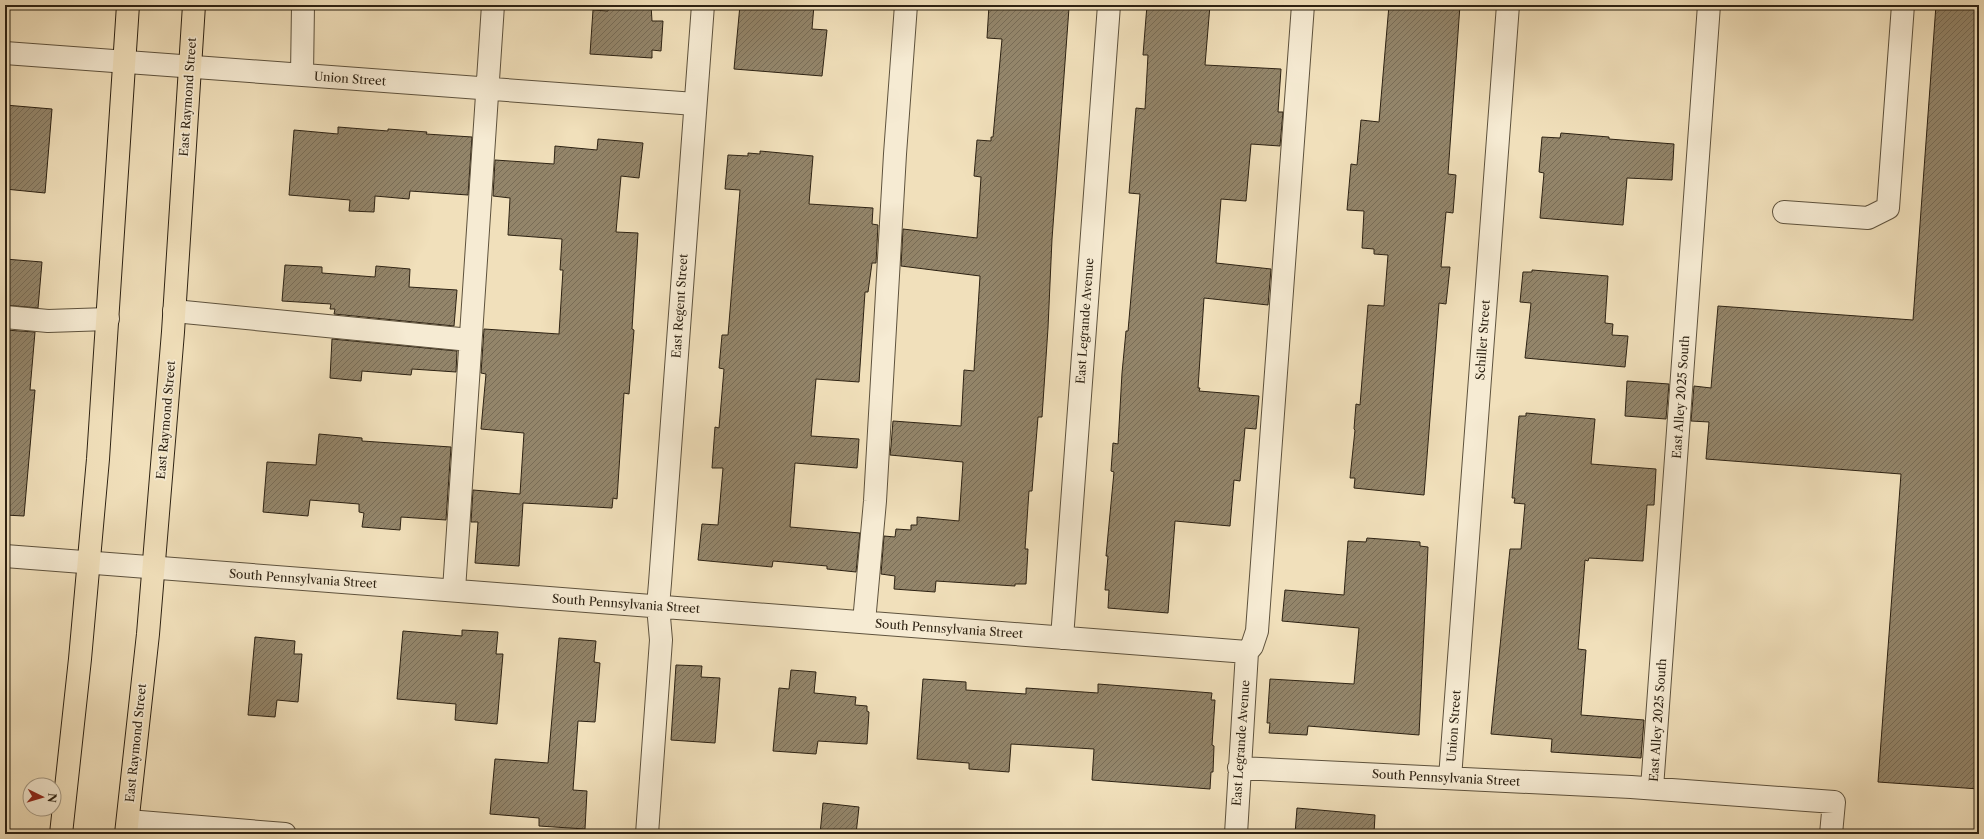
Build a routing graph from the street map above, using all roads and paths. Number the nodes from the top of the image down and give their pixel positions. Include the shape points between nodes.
1 (128, 5) edge
2 (194, 5) edge
3 (303, 5) edge
4 (493, 5) edge
5 (703, 5) edge
6 (906, 5) edge
7 (1109, 5) edge
8 (1303, 5) edge
9 (1508, 5) edge
10 (1709, 5) edge
11 (1903, 5) edge
12 (5, 53) edge
13 (124, 62) junction
14 (190, 67) junction
15 (302, 75) junction
16 (487, 89) junction
17 (695, 104) junction
18 (1784, 212) dead end
19 (174, 311) junction
20 (5, 317) edge
21 (108, 319) junction
22 (470, 340) junction
23 (5, 556) edge
24 (89, 562) junction
25 (153, 567) junction
26 (454, 590) junction
27 (658, 606) junction
28 (864, 622) junction
29 (1062, 638) junction
30 (1247, 652) junction
31 (1458, 674) joint
32 (1239, 768) junction
33 (1450, 778) junction
34 (1652, 788) junction
35 (127, 828) edge
36 (61, 834) edge
37 (285, 834) edge
38 (647, 834) edge
39 (1236, 834) edge
40 (1831, 834) edge

1 - 13 main road
2 - 14 main road, East Raymond Street
3 - 15 street
4 - 16 street
5 - 17 street, East Regent Street
6 - 28 street via 876,501
7 - 29 street, East Legrande Avenue
8 - 30 street via 1257,631
9 - 31 street, Schiller Street
10 - 34 street, East Alley 2025 South
11 - 18 street via 1888,208 1868,218
12 - 13 street, Union Street
13 - 14 street, Union Street
13 - 21 main road
14 - 15 street, Union Street
14 - 19 main road, East Raymond Street
15 - 16 street, Union Street
16 - 17 street, Union Street
16 - 22 street
17 - 27 street, East Regent Street
19 - 22 street
19 - 25 main road, East Raymond Street
20 - 21 street via 48,321
21 - 24 main road
22 - 26 street
23 - 24 street, South Pennsylvania Street
24 - 25 street, South Pennsylvania Street
24 - 36 main road
25 - 26 street, South Pennsylvania Street
25 - 35 main road, East Raymond Street
26 - 27 street, South Pennsylvania Street
27 - 28 street, South Pennsylvania Street
27 - 38 street, East Regent Street via 661,640
28 - 29 street, South Pennsylvania Street
29 - 30 street, South Pennsylvania Street
30 - 32 street, East Legrande Avenue
31 - 33 street, Union Street
32 - 33 street, South Pennsylvania Street
32 - 39 street, East Legrande Avenue
33 - 34 street, South Pennsylvania Street
34 - 40 street, South Pennsylvania Street via 1834,802
35 - 37 street

